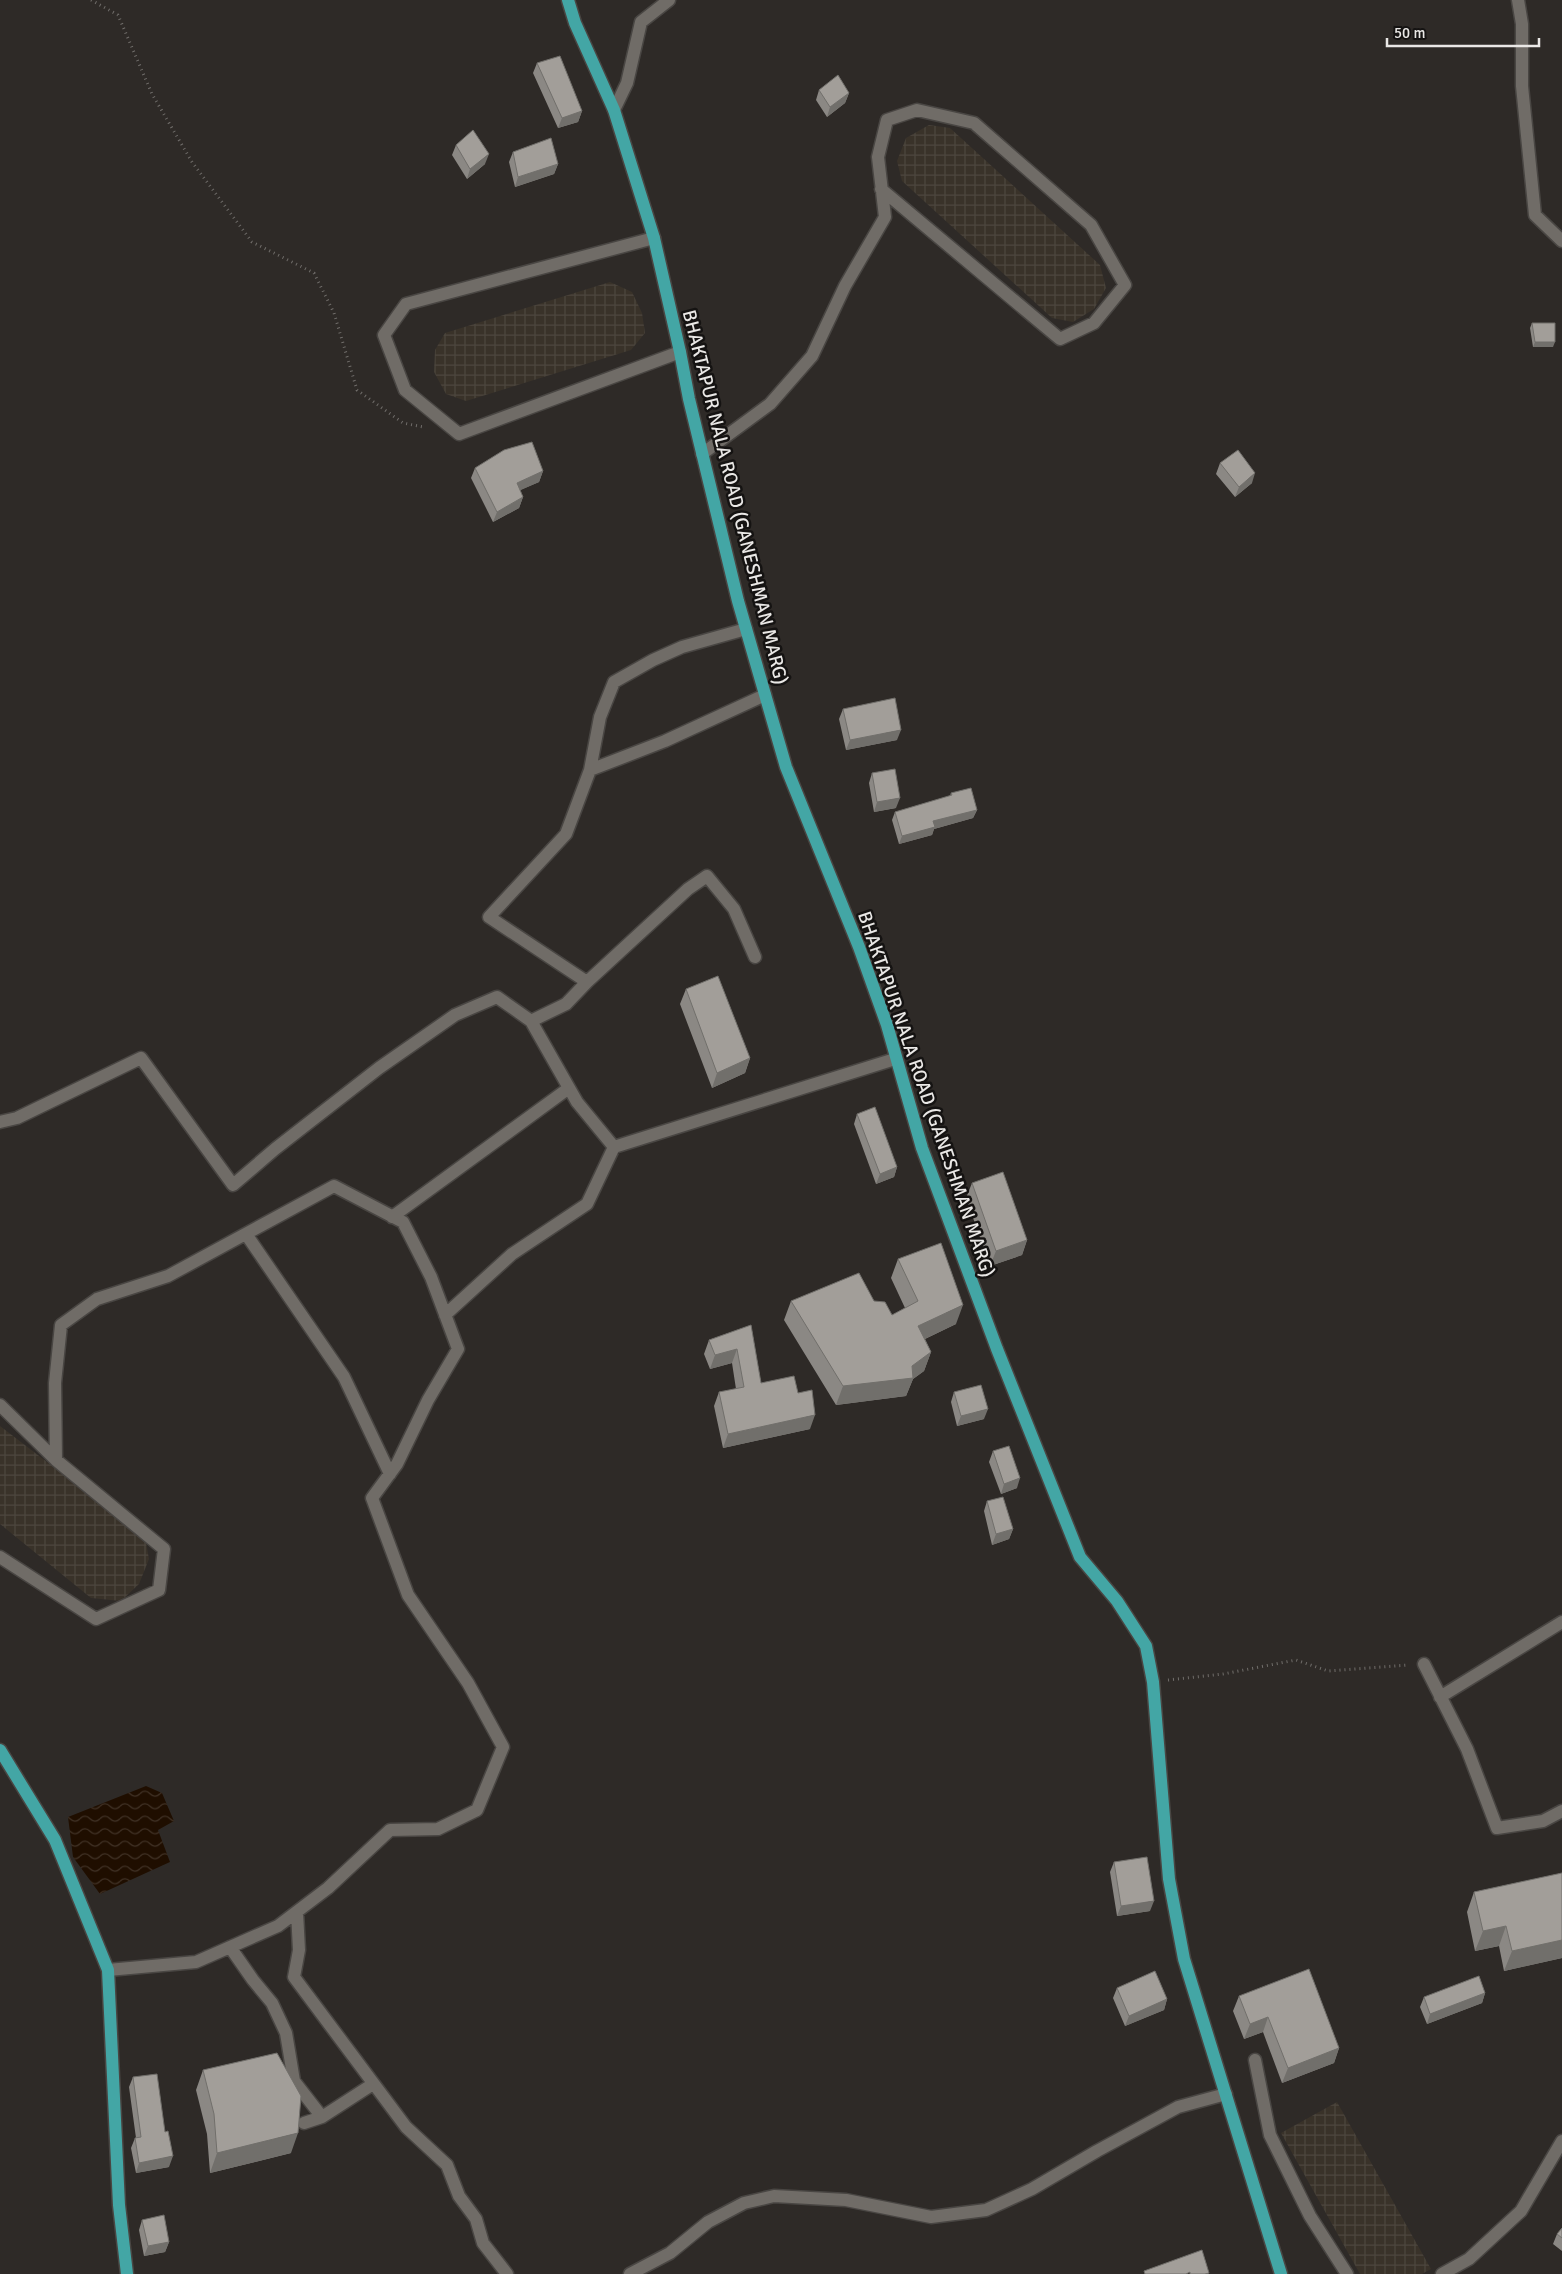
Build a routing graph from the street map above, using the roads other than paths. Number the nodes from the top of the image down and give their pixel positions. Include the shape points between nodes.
1 (568, 0) edge
2 (669, 0) edge
3 (1518, 0) edge
4 (614, 110) junction
5 (882, 189) junction
6 (654, 238) junction
7 (1562, 241) edge
8 (680, 352) junction
9 (702, 454) junction
10 (746, 629) junction
11 (765, 695) junction
12 (590, 770) junction
13 (755, 957) dead end
14 (586, 982) junction
15 (531, 1021) junction
16 (896, 1059) junction
17 (569, 1088) junction
18 (0, 1122) edge
19 (614, 1147) junction
20 (392, 1217) junction
21 (246, 1234) junction
22 (445, 1315) junction
23 (0, 1406) edge
24 (56, 1460) junction
25 (390, 1474) junction
26 (0, 1557) edge
27 (1562, 1622) edge
28 (1424, 1664) road end
29 (1440, 1697) junction
30 (0, 1750) edge
31 (1562, 1811) edge
32 (297, 1912) junction
33 (230, 1947) junction
34 (108, 1970) junction
35 (1255, 2060) dead end
36 (373, 2084) junction
37 (1226, 2094) junction
38 (322, 2117) junction
39 (304, 2123) dead end
40 (1562, 2140) edge
41 (127, 2274) edge
42 (507, 2274) edge
43 (630, 2274) edge
44 (1281, 2274) edge
45 (1347, 2274) edge
46 (1442, 2274) edge

1 - 4 main road, BHAKTAPUR NALA ROAD (GANESHMAN MARG)
2 - 4 street via 641,22 627,83
3 - 7 street via 1522,24 1522,86 1535,216
4 - 6 main road, BHAKTAPUR NALA ROAD (GANESHMAN MARG)
5 - 5 street via 878,157 887,120 917,110 974,123 1090,225 1125,285 1094,323 1060,339
5 - 9 street via 885,217 845,286 812,356 770,404
6 - 8 main road, BHAKTAPUR NALA ROAD (GANESHMAN MARG)
6 - 8 street via 406,304 384,335 405,390 459,434
8 - 9 main road, BHAKTAPUR NALA ROAD (GANESHMAN MARG)
9 - 10 main road, BHAKTAPUR NALA ROAD (GANESHMAN MARG)
10 - 11 main road, BHAKTAPUR NALA ROAD (GANESHMAN MARG)
10 - 12 street via 682,647 614,682 600,717
11 - 12 street via 665,741
11 - 16 main road, BHAKTAPUR NALA ROAD (GANESHMAN MARG) via 786,767 859,947
12 - 14 street via 566,834 489,918
13 - 14 street via 734,909 707,876 688,889
14 - 15 street via 566,1004
15 - 17 street
15 - 18 street via 497,997 455,1015 357,1085 233,1185 140,1058 17,1118
16 - 19 street
16 - 37 main road, BHAKTAPUR NALA ROAD (GANESHMAN MARG) via 925,1157 1080,1557 1117,1601 1146,1646 1153,1682 1169,1879 1184,1959
17 - 19 street
17 - 20 street
19 - 22 street via 586,1204 512,1254
20 - 21 street via 334,1186
20 - 22 street via 403,1222 431,1277
21 - 24 street via 168,1276 97,1299 61,1326 55,1383
21 - 25 street via 344,1377
22 - 25 street via 458,1349
23 - 24 street
24 - 26 street via 164,1549 159,1590 96,1619
25 - 32 street via 372,1498 408,1595 468,1682 503,1747 477,1810 438,1829 390,1830 328,1888
27 - 29 street
28 - 29 street
29 - 31 street via 1468,1749 1497,1828 1543,1821
30 - 34 main road via 56,1840
32 - 33 street via 278,1926
32 - 36 street via 299,1950 294,1977
33 - 34 street via 196,1962
33 - 38 street via 272,2003 286,2033 294,2080
34 - 41 main road via 119,2205
35 - 45 street via 1270,2135 1310,2216
36 - 38 street
36 - 42 street via 406,2127 447,2165 459,2196 476,2219 483,2243
37 - 43 street via 1178,2107 1032,2189 986,2210 931,2217 846,2200 774,2196 744,2203 708,2222 670,2253
37 - 44 main road, BHAKTAPUR NALA ROAD (GANESHMAN MARG)
38 - 39 street
40 - 46 street via 1522,2212 1469,2259

